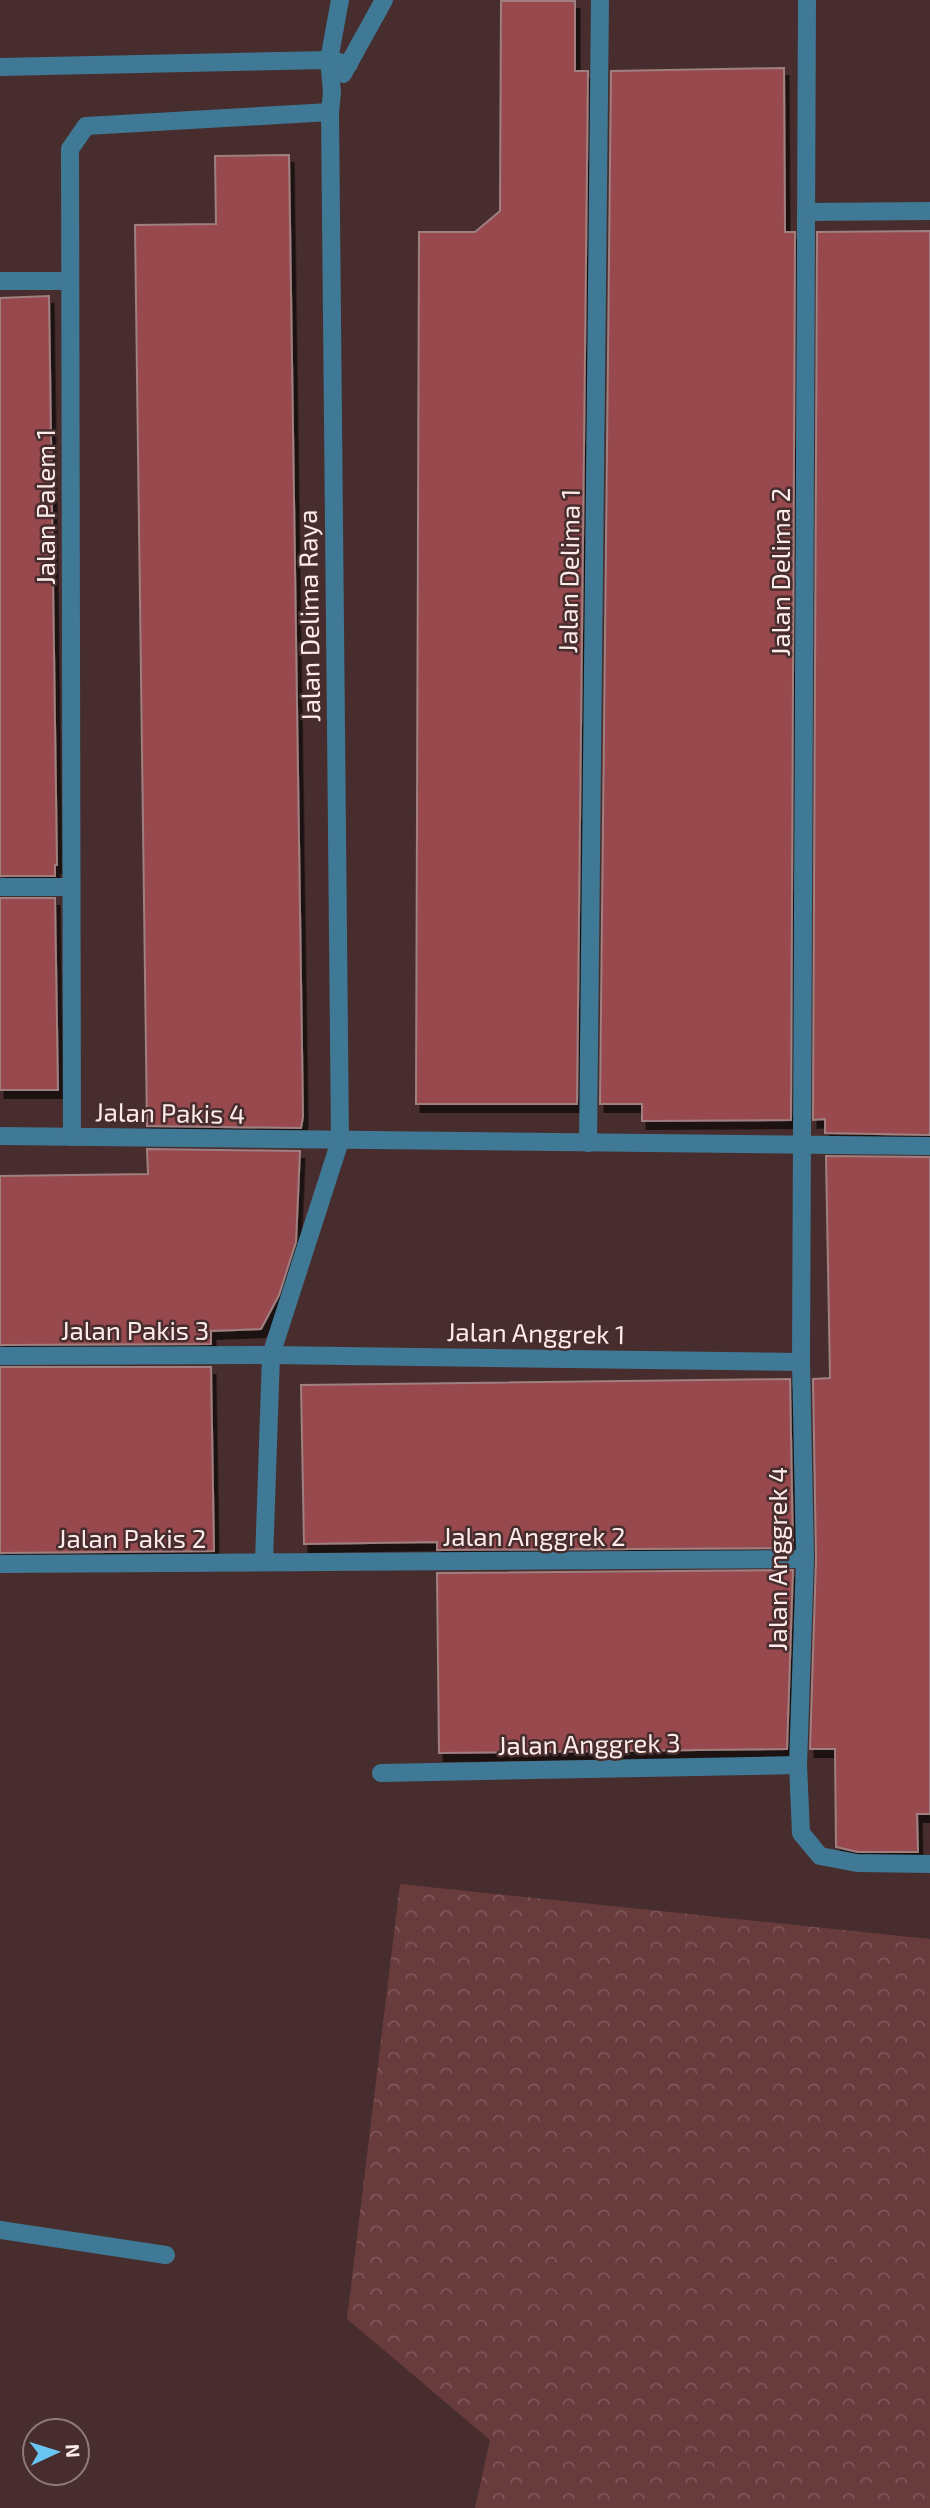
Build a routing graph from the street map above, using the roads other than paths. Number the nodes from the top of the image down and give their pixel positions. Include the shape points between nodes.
1 (340, 0) edge
2 (384, 0) edge
3 (600, 0) edge
4 (807, 0) edge
5 (329, 60) junction
6 (349, 64) junction
7 (0, 67) edge
8 (332, 92) junction
9 (330, 112) junction
10 (930, 211) edge
11 (807, 212) junction
12 (0, 281) edge
13 (70, 281) junction
14 (0, 887) edge
15 (72, 887) junction
16 (0, 1136) edge
17 (72, 1137) junction
18 (340, 1140) junction
19 (588, 1143) junction
20 (803, 1144) junction
21 (930, 1146) edge
22 (271, 1355) junction
23 (0, 1356) edge
24 (801, 1362) junction
25 (804, 1559) junction
26 (264, 1562) junction
27 (0, 1564) edge
28 (798, 1765) junction
29 (381, 1773) dead end
30 (930, 1864) edge
31 (0, 2230) edge
32 (166, 2255) dead end

1 - 5 street, Jalan Delima Raya
2 - 6 street, Jalan Delima Raya
3 - 19 street, Jalan Delima 1
4 - 11 street, Jalan Delima 2
5 - 6 street
5 - 7 street
5 - 8 street, Jalan Delima Raya
6 - 8 street, Jalan Delima Raya
8 - 9 street, Jalan Delima Raya
9 - 13 street, Jalan Palem 1 via 86,126 70,149
9 - 18 street, Jalan Delima Raya
10 - 11 street
11 - 20 street, Jalan Delima 2
12 - 13 street
13 - 15 street, Jalan Palem 1
14 - 15 street
15 - 17 street, Jalan Palem 1
16 - 17 street, Jalan Pakis 4
17 - 18 street, Jalan Pakis 4
18 - 19 street, Jalan Pakis 4
18 - 22 street, Jalan Delima Raya
19 - 20 street, Jalan Pakis 4
20 - 21 street, Jalan Pakis 4
20 - 24 street, Jalan Anggrek 4
22 - 23 street, Jalan Pakis 3
22 - 24 street, Jalan Anggrek 1
22 - 26 street, Jalan Delima Raya
24 - 25 street, Jalan Anggrek 4
25 - 26 street, Jalan Anggrek 2
25 - 28 street, Jalan Anggrek 4
26 - 27 street, Jalan Pakis 2
28 - 29 street, Jalan Anggrek 3
28 - 30 street, Jalan Anggrek 4 via 801,1833 820,1856 857,1863
31 - 32 street

